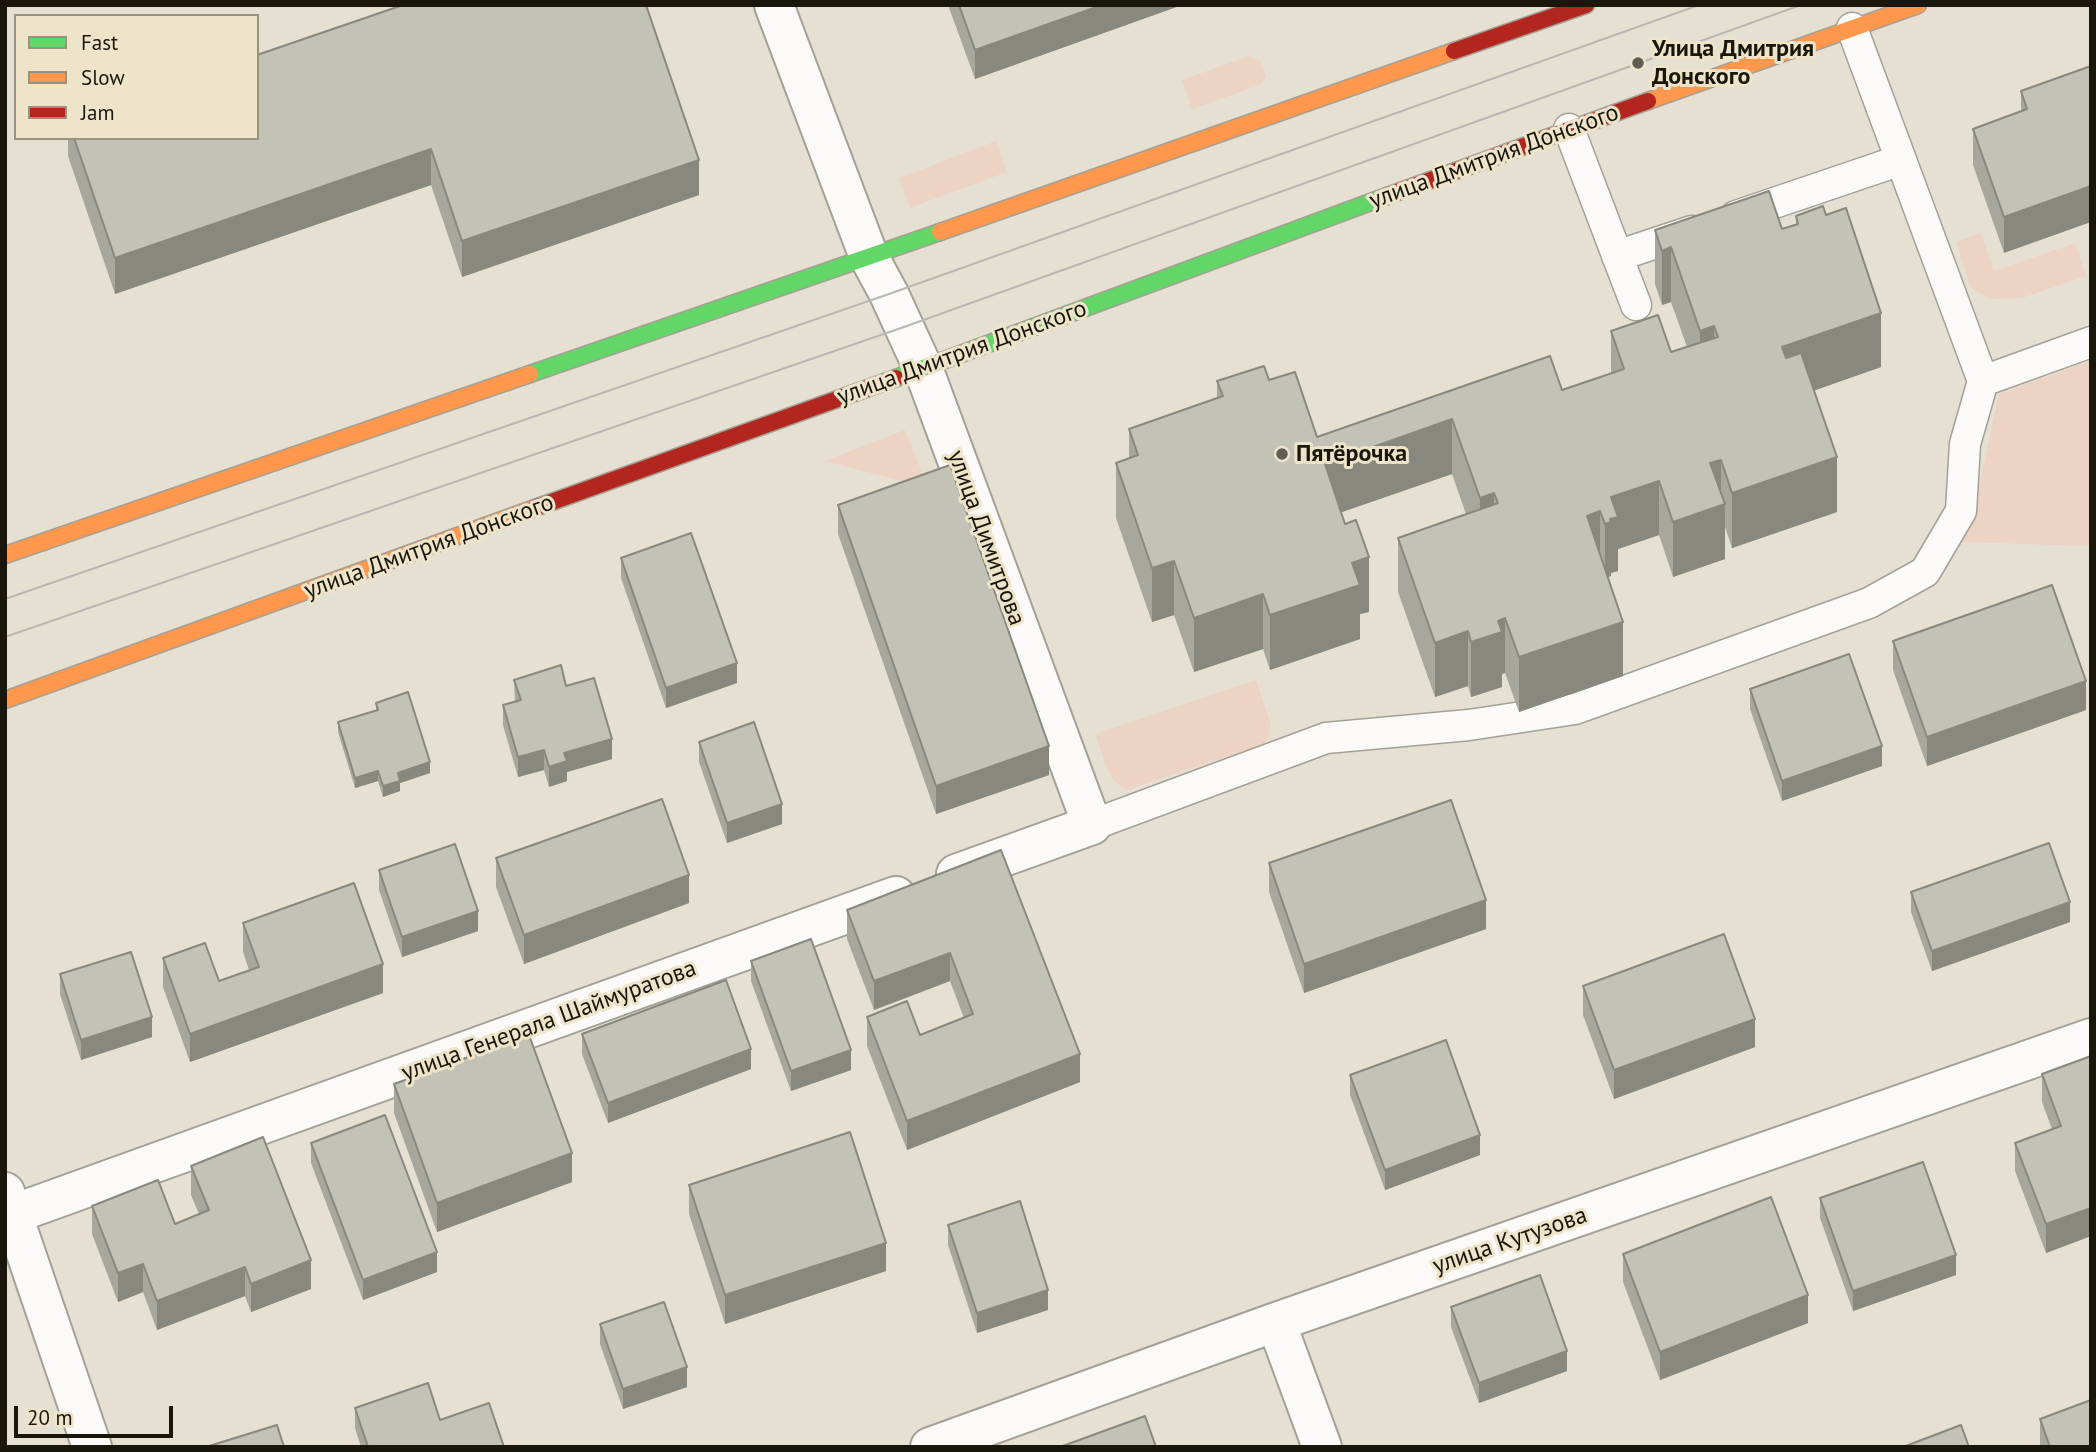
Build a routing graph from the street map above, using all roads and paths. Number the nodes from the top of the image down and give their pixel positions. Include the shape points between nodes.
1 (774, 5) edge
2 (1586, 5) edge
3 (1918, 5) edge
4 (1520, 16) edge
5 (1852, 28) junction
6 (1569, 129) junction
7 (1901, 160) junction
8 (869, 257) junction
9 (1617, 257) junction
10 (1636, 305) dead end
11 (2091, 342) edge
12 (923, 368) junction
13 (1983, 381) junction
14 (5, 555) edge
15 (5, 700) edge
16 (1092, 825) junction
17 (2091, 1038) edge
18 (8, 1207) edge
19 (1276, 1322) junction
20 (92, 1447) edge
21 (930, 1447) edge
22 (1322, 1447) edge

1 - 8 street, улица Димитрова
2 - 4 street
3 - 5 street, улица Дмитрия Донского
4 - 8 street
5 - 6 street, улица Дмитрия Донского
5 - 7 lane
6 - 9 lane
6 - 12 street, улица Дмитрия Донского
7 - 9 lane
7 - 13 lane
8 - 12 street, улица Димитрова
8 - 14 street
9 - 10 lane
11 - 13 lane
12 - 15 street, улица Дмитрия Донского
12 - 16 street, улица Димитрова
13 - 16 lane via 1965,444 1961,511 1924,572 1869,603 1575,709 1469,726 1326,738
16 - 18 street, улица Генерала Шаймуратова
17 - 19 street, улица Кутузова
18 - 20 street
19 - 21 street, улица Кутузова
19 - 22 street

